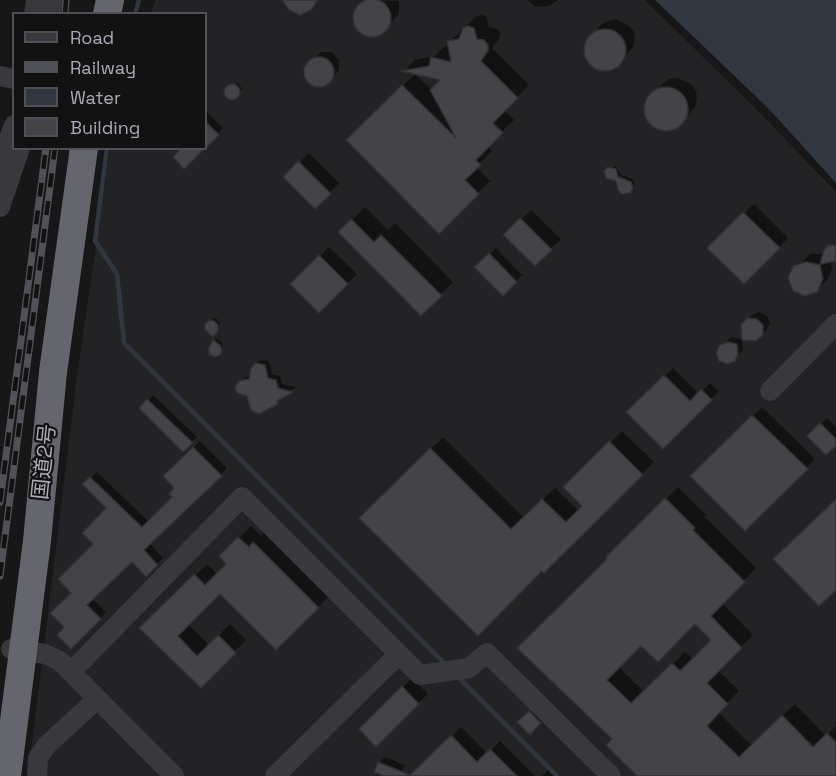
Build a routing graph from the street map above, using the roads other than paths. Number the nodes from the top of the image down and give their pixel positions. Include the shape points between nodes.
1 (12, 130) edge
2 (20, 150) edge
3 (73, 150) edge
4 (84, 150) edge
5 (0, 164) edge
6 (0, 207) edge
7 (836, 324) edge
8 (770, 391) dead end
9 (17, 649) junction
10 (399, 654) junction
11 (71, 672) junction
12 (97, 699) junction
13 (0, 711) edge
14 (7, 776) edge
15 (19, 776) edge
16 (37, 776) edge
17 (174, 776) edge
18 (275, 776) edge
19 (611, 776) edge

1 - 5 street
2 - 6 street
3 - 9 highway, 国道2号
4 - 9 highway, 国道2号 via 53,372 37,541
7 - 8 street
9 - 11 street via 53,657
9 - 13 highway, 国道2号
9 - 14 highway, 国道2号
10 - 11 street via 242,497
10 - 18 street
10 - 19 street via 420,675 468,668 487,653
11 - 12 street
12 - 16 street via 46,746 38,758
12 - 17 street
14 - 15 street

